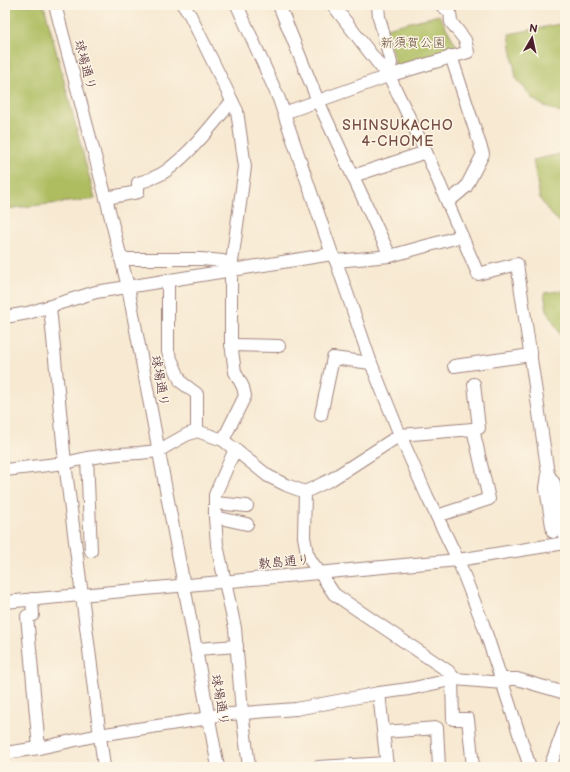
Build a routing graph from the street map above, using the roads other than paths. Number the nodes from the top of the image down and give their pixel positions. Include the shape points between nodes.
1 (55, 5) edge
2 (183, 5) edge
3 (237, 5) edge
4 (279, 5) edge
5 (333, 5) edge
6 (378, 5) edge
7 (442, 5) edge
8 (451, 56) junction
9 (388, 76) junction
10 (232, 101) junction
11 (318, 101) junction
12 (284, 113) junction
13 (426, 152) junction
14 (353, 176) junction
15 (106, 198) junction
16 (448, 202) junction
17 (462, 236) junction
18 (390, 256) junction
19 (334, 258) junction
20 (121, 259) junction
21 (231, 267) junction
22 (168, 280) junction
23 (128, 287) junction
24 (50, 307) junction
25 (5, 316) edge
26 (231, 345) junction
27 (279, 346) dead end
28 (531, 355) junction
29 (371, 363) junction
30 (454, 366) dead end
31 (474, 384) dead end
32 (320, 415) dead end
33 (473, 429) junction
34 (198, 431) junction
35 (400, 436) junction
36 (223, 440) junction
37 (235, 449) junction
38 (158, 451) junction
39 (87, 458) junction
40 (66, 463) junction
41 (5, 470) edge
42 (548, 474) junction
43 (305, 492) junction
44 (215, 503) junction
45 (247, 506) dead end
46 (437, 516) junction
47 (215, 517) junction
48 (247, 524) dead end
49 (553, 532) dead end
50 (565, 542) edge
51 (90, 551) dead end
52 (458, 560) junction
53 (320, 573) junction
54 (225, 581) junction
55 (184, 585) junction
56 (82, 594) junction
57 (32, 599) junction
58 (5, 602) edge
59 (237, 646) junction
60 (197, 649) junction
61 (454, 679) junction
62 (502, 681) junction
63 (379, 693) junction
64 (565, 693) edge
65 (242, 712) junction
66 (209, 718) junction
67 (565, 726) edge
68 (384, 732) junction
69 (99, 735) junction
70 (39, 748) junction
71 (5, 753) edge
72 (557, 759) edge
73 (387, 765) edge
74 (104, 767) edge
75 (218, 767) edge
76 (249, 767) edge
77 (318, 767) edge
78 (439, 767) edge
79 (473, 767) edge
80 (530, 767) edge

1 - 15 street, 球場通り
2 - 10 street
3 - 12 street
4 - 11 street
5 - 9 street
6 - 9 street via 391,63
7 - 8 street via 450,12 451,22 465,40 468,52
8 - 9 street
8 - 16 street via 483,154 466,187
9 - 11 street
9 - 13 street
10 - 15 street via 190,149 166,171 138,183 138,192
10 - 21 street via 237,111 245,167
11 - 12 street
11 - 14 street
12 - 19 street
13 - 14 street
13 - 16 street
14 - 18 street
15 - 20 street, 球場通り
16 - 17 street
17 - 18 street
17 - 28 street via 478,274 517,264
18 - 19 street
19 - 21 street
19 - 29 street
20 - 21 street via 201,259 223,261
20 - 23 street, 球場通り
21 - 22 street
21 - 26 street
22 - 23 street
22 - 34 street via 168,352 181,382 197,394
23 - 24 street via 96,292
23 - 38 street, 球場通り
24 - 25 street
24 - 40 street
26 - 27 street
26 - 36 street via 235,372 245,396
28 - 30 street
28 - 42 street
29 - 32 street via 333,358
29 - 35 street
31 - 33 street via 479,428
33 - 35 street
33 - 46 street via 489,499
34 - 36 street
34 - 38 street
35 - 43 street via 332,479
35 - 46 street
36 - 37 street
37 - 43 street via 268,476
37 - 44 street via 215,495
38 - 39 street
38 - 55 street, 球場通り
39 - 40 street
39 - 51 street
40 - 41 street
40 - 56 street
42 - 49 street via 546,488
42 - 50 street via 554,483
43 - 53 street via 304,537 309,557
44 - 45 street
44 - 47 street
46 - 52 street
47 - 48 street
47 - 54 street via 217,545
50 - 52 street, 敷島通り
52 - 53 street, 敷島通り
52 - 62 street via 484,624
53 - 54 street, 敷島通り
53 - 61 street via 334,594 448,672
54 - 55 street, 敷島通り
54 - 59 street
55 - 56 street, 敷島通り
55 - 60 street, 球場通り
56 - 57 street, 敷島通り
56 - 69 street
57 - 58 street, 敷島通り
57 - 70 street via 33,615 27,616
59 - 60 street
59 - 65 street
60 - 66 street, 球場通り
61 - 62 street
61 - 63 street
61 - 79 street via 453,719 468,719
62 - 64 street via 517,679
62 - 80 street
63 - 65 street via 296,709
63 - 68 street
65 - 66 street
65 - 76 street
66 - 69 street
66 - 75 street, 球場通り
67 - 72 street
68 - 73 street
68 - 78 street via 437,728
69 - 70 street
69 - 74 street
70 - 71 street
73 - 77 street

